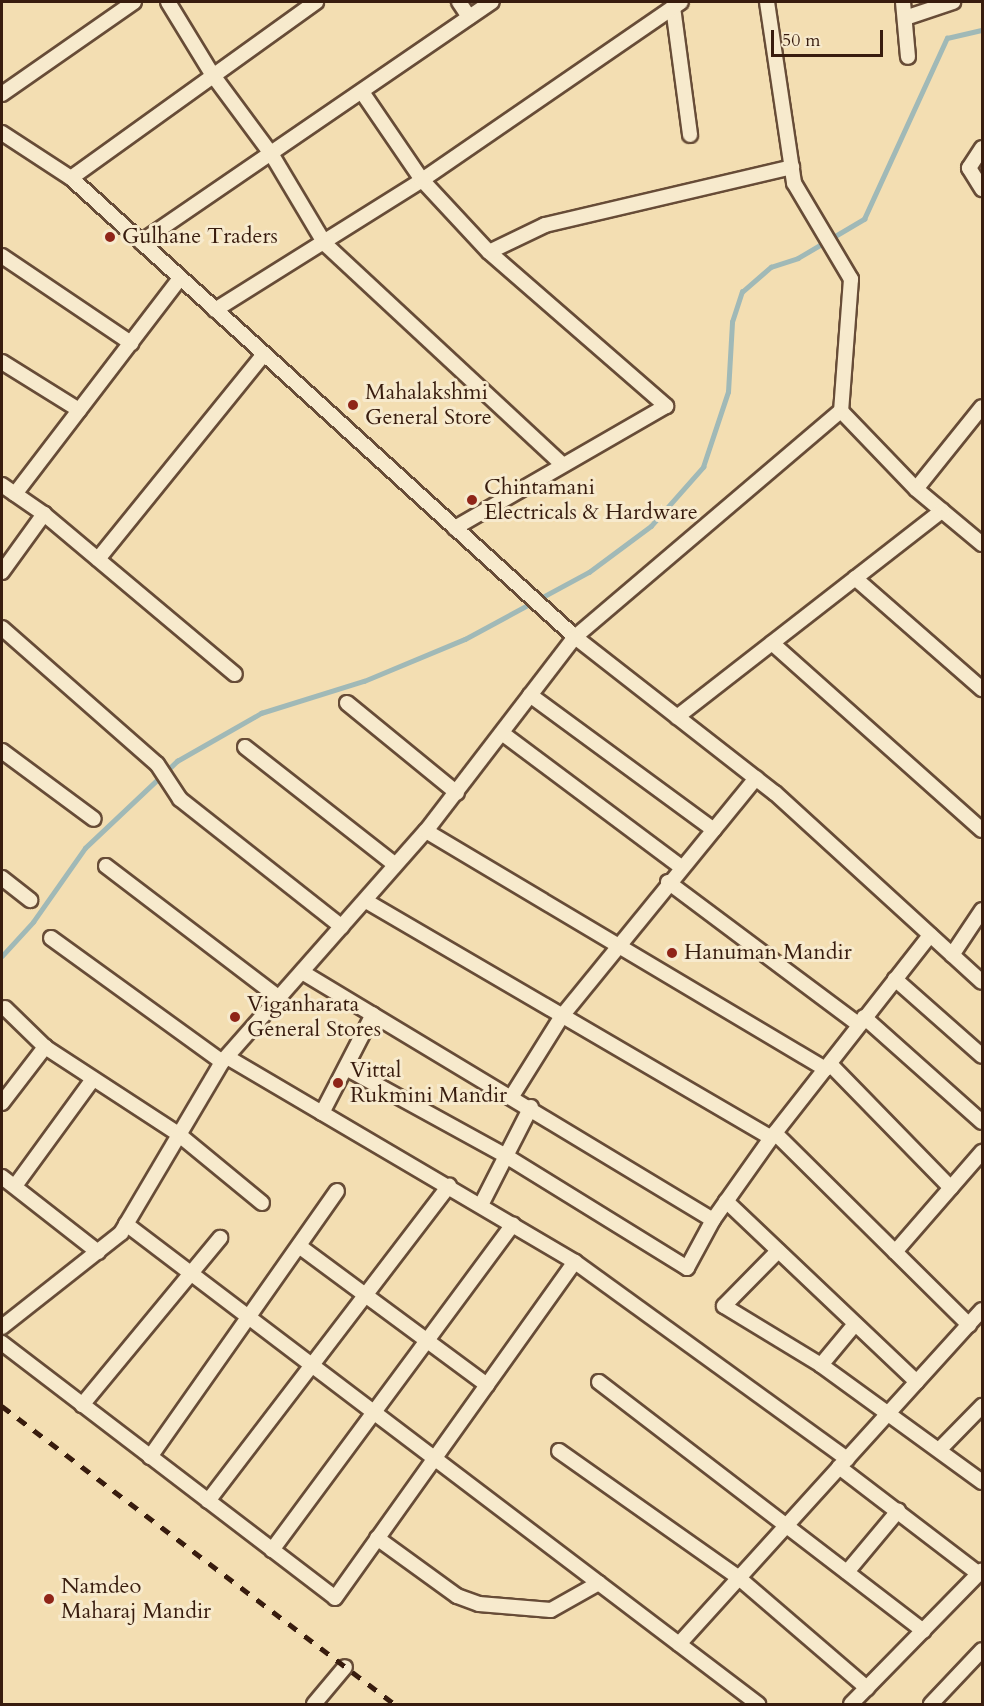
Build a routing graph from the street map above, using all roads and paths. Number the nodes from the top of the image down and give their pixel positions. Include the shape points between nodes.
1 (134, 2) edge
2 (168, 2) edge
3 (316, 2) edge
4 (459, 2) edge
5 (492, 2) edge
6 (767, 2) edge
7 (903, 2) edge
8 (953, 2) edge
9 (677, 4) edge
10 (469, 17) junction
11 (905, 18) junction
12 (908, 57) dead end
13 (212, 74) junction
14 (362, 92) junction
15 (2, 94) edge
16 (2, 133) edge
17 (690, 135) dead end
18 (982, 148) edge
19 (272, 155) junction
20 (792, 166) junction
21 (70, 178) junction
22 (422, 180) junction
23 (982, 189) edge
24 (141, 242) junction
25 (325, 244) junction
26 (489, 252) junction
27 (2, 256) edge
28 (180, 278) junction
29 (215, 310) junction
30 (131, 343) junction
31 (264, 354) junction
32 (2, 363) edge
33 (982, 407) edge
34 (79, 410) junction
35 (841, 411) junction
36 (561, 463) junction
37 (2, 485) edge
38 (915, 489) junction
39 (15, 494) junction
40 (942, 511) junction
41 (44, 514) junction
42 (455, 528) junction
43 (982, 544) edge
44 (98, 559) junction
45 (2, 572) edge
46 (855, 578) junction
47 (2, 628) edge
48 (575, 637) junction
49 (772, 644) junction
50 (235, 674) dead end
51 (982, 689) edge
52 (530, 695) junction
53 (347, 703) dead end
54 (677, 717) junction
55 (502, 733) junction
56 (245, 747) dead end
57 (2, 751) edge
58 (756, 778) junction
59 (457, 793) junction
60 (94, 819) dead end
61 (714, 830) junction
62 (982, 830) edge
63 (426, 831) junction
64 (394, 864) junction
65 (106, 866) dead end
66 (681, 867) junction
67 (2, 878) edge
68 (668, 882) junction
69 (30, 900) dead end
70 (366, 902) junction
71 (982, 910) edge
72 (342, 927) junction
73 (969, 930) junction
74 (930, 934) junction
75 (982, 937) edge
76 (51, 938) dead end
77 (620, 943) junction
78 (952, 955) junction
79 (302, 972) junction
80 (895, 979) junction
81 (982, 982) edge
82 (279, 998) junction
83 (5, 1008) dead end
84 (373, 1014) junction
85 (562, 1016) junction
86 (861, 1020) junction
87 (45, 1047) junction
88 (982, 1056) edge
89 (225, 1059) junction
90 (828, 1066) junction
91 (345, 1068) junction
92 (93, 1079) junction
93 (512, 1095) junction
94 (2, 1103) edge
95 (531, 1107) junction
96 (322, 1113) junction
97 (982, 1122) edge
98 (177, 1133) junction
99 (773, 1136) junction
100 (506, 1156) junction
101 (980, 1161) edge
102 (2, 1177) edge
103 (15, 1186) junction
104 (449, 1186) junction
105 (951, 1188) junction
106 (337, 1191) dead end
107 (726, 1201) junction
108 (262, 1203) dead end
109 (481, 1205) junction
110 (713, 1220) junction
111 (126, 1224) junction
112 (513, 1224) junction
113 (220, 1238) dead end
114 (299, 1246) junction
115 (778, 1251) junction
116 (98, 1252) junction
117 (895, 1252) junction
118 (575, 1262) junction
119 (191, 1275) junction
120 (366, 1295) junction
121 (982, 1310) edge
122 (248, 1317) junction
123 (855, 1324) junction
124 (969, 1325) junction
125 (2, 1327) edge
126 (429, 1339) junction
127 (2, 1343) edge
128 (313, 1364) junction
129 (821, 1365) junction
130 (599, 1382) dead end
131 (917, 1382) junction
132 (487, 1385) junction
133 (82, 1405) junction
134 (982, 1406) edge
135 (375, 1412) junction
136 (890, 1412) junction
137 (941, 1448) junction
138 (560, 1451) dead end
139 (150, 1457) junction
140 (434, 1459) junction
141 (843, 1463) junction
142 (982, 1482) edge
143 (208, 1501) junction
144 (898, 1511) junction
145 (786, 1527) junction
146 (377, 1538) junction
147 (272, 1550) junction
148 (847, 1572) junction
149 (981, 1572) edge
150 (739, 1578) junction
151 (599, 1583) junction
152 (923, 1631) junction
153 (680, 1644) junction
154 (980, 1656) edge
155 (345, 1667) dead end
156 (867, 1688) junction
157 (314, 1704) edge
158 (758, 1704) edge
159 (851, 1704) edge
160 (931, 1704) edge

1 - 15 street
2 - 13 street
3 - 13 street
4 - 10 street
5 - 10 street
6 - 20 street
7 - 11 street
8 - 11 street
9 - 17 street
9 - 22 street
10 - 14 street
11 - 12 street
13 - 19 street
13 - 21 street
14 - 19 street
14 - 22 street
16 - 21 street
18 - 23 street via 969,168
19 - 24 street
19 - 25 street
20 - 26 street via 545,225
20 - 35 street via 794,183 851,279
21 - 24 street
22 - 25 street
22 - 26 street
24 - 28 street
25 - 29 street
25 - 36 street
26 - 36 street via 666,406
27 - 30 street
28 - 29 street
28 - 30 street
29 - 31 street
30 - 34 street
31 - 42 street
31 - 44 street
32 - 34 street
33 - 38 street
34 - 39 street
35 - 38 street
35 - 48 street
36 - 42 street
37 - 39 street
38 - 40 street
39 - 41 street
40 - 43 street
40 - 46 street
41 - 44 street
41 - 45 street
42 - 48 street
44 - 50 street
46 - 49 street
46 - 51 street
47 - 72 street via 157,764 169,787
48 - 52 street
48 - 54 street
49 - 54 street
49 - 62 street
52 - 55 street
52 - 61 street
53 - 59 street
54 - 58 street
55 - 59 street
55 - 66 street
56 - 64 street
57 - 60 street
58 - 61 street
58 - 74 street
59 - 63 street
61 - 66 street
63 - 64 street
63 - 77 street
64 - 70 street
65 - 82 street
66 - 68 street
67 - 69 street
68 - 77 street
68 - 86 street
70 - 72 street
70 - 85 street
71 - 73 street
72 - 79 street
73 - 75 street
73 - 78 street
74 - 78 street
74 - 80 street
76 - 89 street
77 - 85 street
77 - 90 street
78 - 81 street
79 - 82 street
79 - 84 street
80 - 86 street
80 - 88 street
82 - 89 street
83 - 87 street
84 - 91 street
84 - 93 street
85 - 93 street
85 - 99 street
86 - 90 street
86 - 97 street
87 - 92 street
87 - 94 street
89 - 96 street
89 - 98 street
90 - 99 street
90 - 105 street
91 - 96 street
91 - 100 street
92 - 98 street
92 - 103 street
93 - 95 street
95 - 100 street
95 - 110 street
96 - 104 street
98 - 108 street
98 - 111 street
99 - 107 street
99 - 117 street
100 - 109 street
100 - 110 street via 687,1268
101 - 105 street
102 - 103 street
103 - 116 street
104 - 109 street
104 - 120 street
105 - 117 street
106 - 114 street
107 - 110 street
107 - 115 street
109 - 112 street
111 - 116 street
111 - 119 street
112 - 118 street
112 - 126 street
113 - 119 street
114 - 120 street
114 - 122 street
115 - 123 street
115 - 129 street via 724,1306
116 - 125 street
117 - 124 street
118 - 132 street
118 - 141 street
119 - 122 street
119 - 133 street
120 - 126 street
120 - 128 street
121 - 124 street
122 - 128 street
122 - 139 street
123 - 129 street
123 - 131 street
124 - 131 street
126 - 132 street
126 - 135 street
127 - 133 street
128 - 135 street
128 - 143 street
129 - 136 street
130 - 145 street
131 - 136 street
132 - 140 street
133 - 139 street
134 - 137 street
135 - 140 street
135 - 147 street
136 - 137 street
136 - 141 street
137 - 142 street
138 - 150 street
139 - 143 street
140 - 146 street
140 - 151 street
141 - 144 street
141 - 145 street
143 - 147 street
144 - 148 street
144 - 149 street
145 - 148 street
145 - 150 street
146 - 147 street via 335,1598
146 - 151 street via 457,1596 479,1605 551,1610
148 - 152 street
149 - 152 street
150 - 153 street
150 - 156 street
151 - 153 street
152 - 156 street
153 - 158 street
154 - 160 street
155 - 157 street
156 - 159 street

